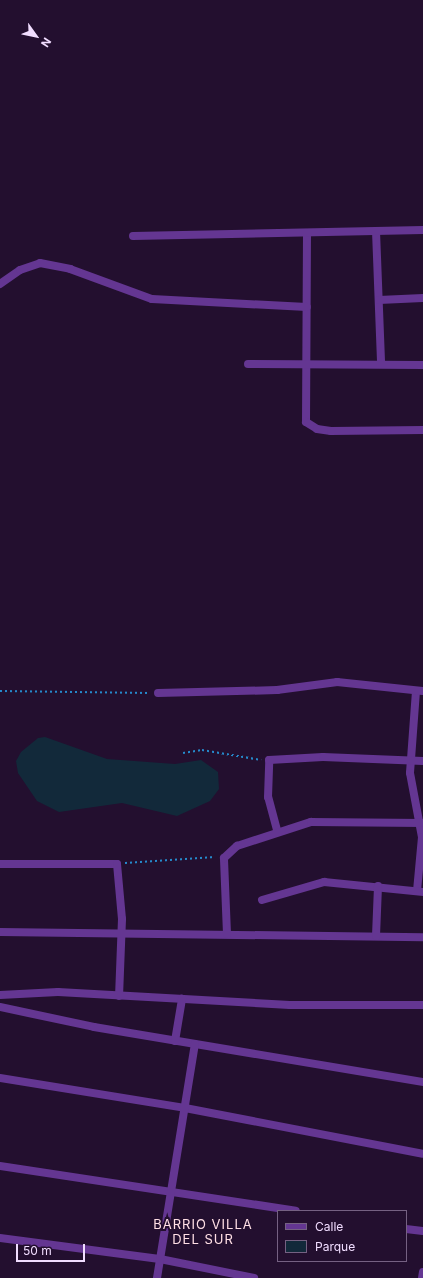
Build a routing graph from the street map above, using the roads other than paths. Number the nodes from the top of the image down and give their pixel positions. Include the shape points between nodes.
1 (423, 230) edge
2 (376, 231) junction
3 (307, 233) junction
4 (133, 236) dead end
5 (0, 284) edge
6 (423, 298) edge
7 (379, 300) junction
8 (308, 307) junction
9 (305, 362) junction
10 (248, 364) dead end
11 (381, 364) junction
12 (423, 365) edge
13 (423, 430) edge
14 (420, 691) edge
15 (158, 693) road end
16 (410, 760) junction
17 (423, 761) edge
18 (421, 823) edge
19 (277, 830) junction
20 (0, 864) edge
21 (378, 886) junction
22 (420, 891) edge
23 (262, 900) dead end
24 (0, 932) edge
25 (122, 933) junction
26 (227, 934) junction
27 (376, 936) junction
28 (423, 937) edge
29 (0, 996) edge
30 (118, 996) junction
31 (182, 999) junction
32 (423, 1005) edge
33 (0, 1007) edge
34 (176, 1041) junction
35 (195, 1044) junction
36 (0, 1078) edge
37 (423, 1082) edge
38 (185, 1108) junction
39 (423, 1154) edge
40 (0, 1166) edge
41 (171, 1189) junction
42 (290, 1210) edge
43 (407, 1229) edge
44 (423, 1231) edge
45 (0, 1238) edge
46 (160, 1259) junction
47 (423, 1272) edge
48 (157, 1278) edge
49 (254, 1278) edge
50 (422, 1278) edge

1 - 2 street
2 - 3 street
2 - 7 street
3 - 4 street
3 - 8 street
5 - 8 street via 20,270 40,263 70,269 152,300
6 - 7 street
7 - 11 street
8 - 9 street
9 - 10 street
9 - 11 street
9 - 13 street via 305,416 310,426 331,431
11 - 12 street
14 - 15 street via 338,682 277,690
14 - 16 street
16 - 17 street
16 - 18 street via 411,785
16 - 19 street via 323,757 269,760 268,797
18 - 19 street via 311,822
18 - 22 street
19 - 26 street via 248,840 224,858
20 - 25 street via 117,864
21 - 22 street
21 - 23 street via 324,882
21 - 27 street
24 - 25 street
25 - 26 street
25 - 30 street
26 - 27 street
27 - 28 street
29 - 30 street via 58,992
30 - 31 street
31 - 32 street via 290,1005
31 - 34 street
33 - 34 street
34 - 35 street
35 - 37 street
35 - 38 street
36 - 38 street
38 - 39 street
38 - 41 street
40 - 41 street
41 - 42 street
41 - 46 street
43 - 44 street
45 - 46 street
46 - 48 street
46 - 49 street
47 - 50 street

